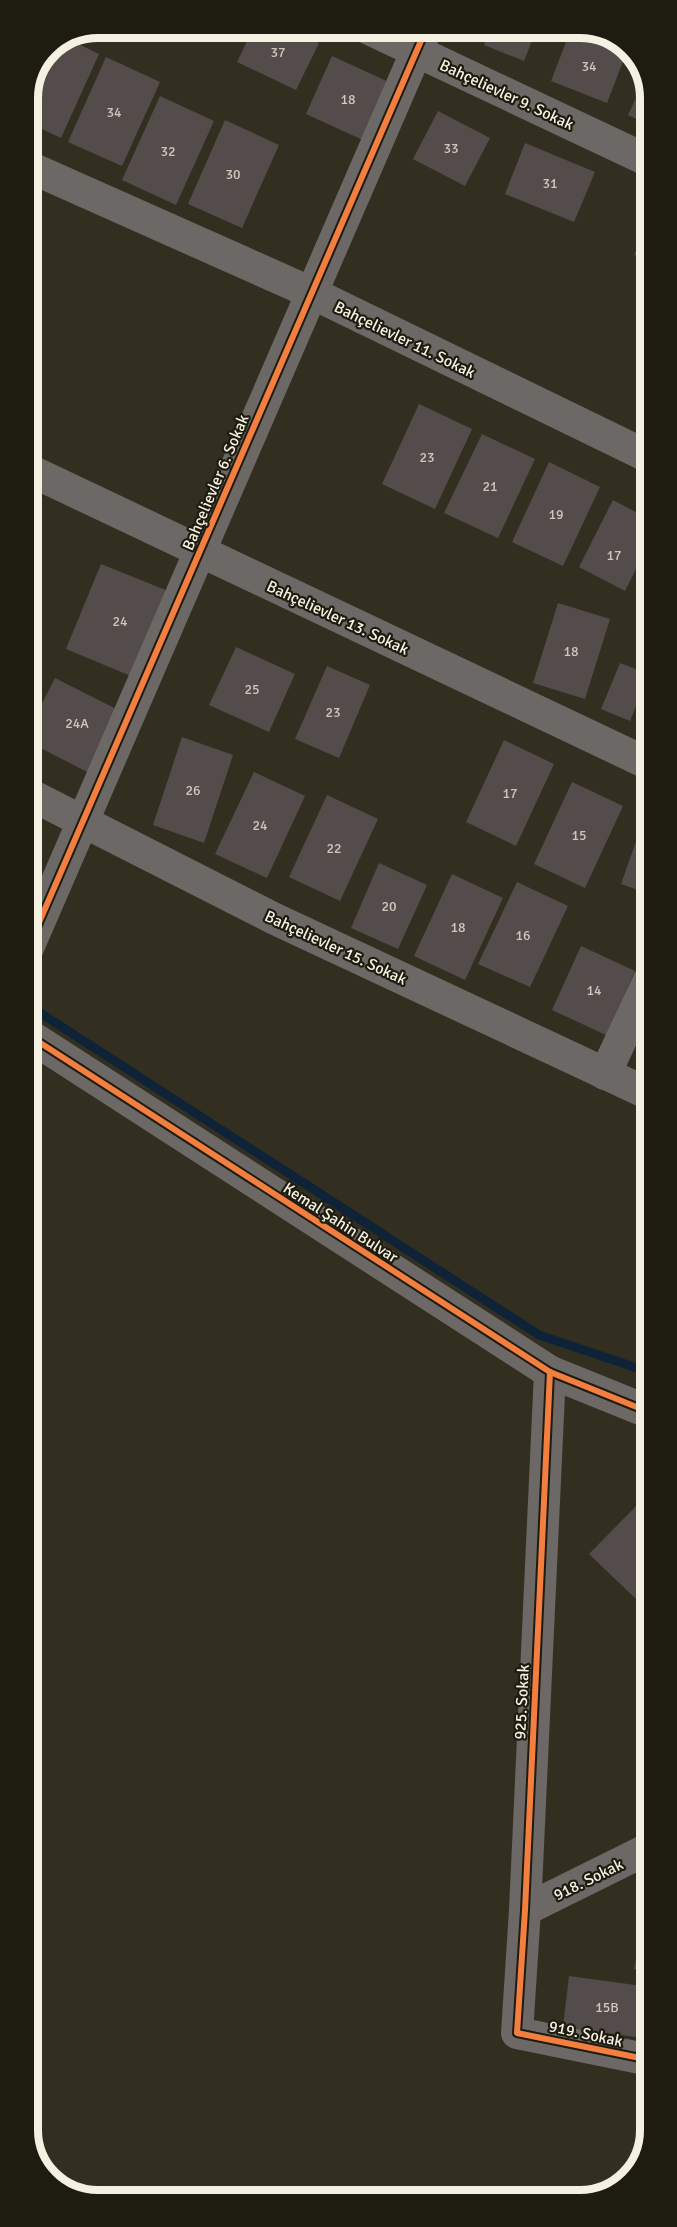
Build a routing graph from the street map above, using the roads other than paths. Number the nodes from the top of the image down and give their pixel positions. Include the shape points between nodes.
1 (422, 39) edge
2 (640, 156) edge
3 (37, 170) edge
4 (312, 293) junction
5 (640, 453) edge
6 (37, 474) edge
7 (200, 551) junction
8 (640, 760) edge
9 (37, 798) edge
10 (83, 821) junction
11 (37, 927) edge
12 (640, 999) edge
13 (37, 1041) edge
14 (605, 1074) junction
15 (640, 1090) edge
16 (550, 1372) junction
17 (640, 1408) edge
18 (640, 1853) edge
19 (525, 1910) junction
20 (517, 2033) joint
21 (640, 2058) edge

1 - 2 street, Bahçelievler 9. Sokak
1 - 4 street, Bahçelievler 6. Sokak
3 - 4 street, Bahçelievler 11. Sokak
4 - 5 street, Bahçelievler 11. Sokak
4 - 7 street, Bahçelievler 6. Sokak
6 - 7 street, Bahçelievler 13. Sokak
7 - 8 street, Bahçelievler 13. Sokak
7 - 10 street, Bahçelievler 6. Sokak
9 - 10 street, Bahçelievler 15. Sokak
10 - 11 street, Bahçelievler 6. Sokak
10 - 14 street, Bahçelievler 15. Sokak via 275,919
12 - 14 street
13 - 16 street, Kemal Şahin Bulvar
14 - 15 street, Bahçelievler 15. Sokak
16 - 17 street, Kemal Şahin Bulvar
16 - 19 street, 925. Sokak
18 - 19 street, 918. Sokak
19 - 20 street, 925. Sokak
20 - 21 street, 919. Sokak

